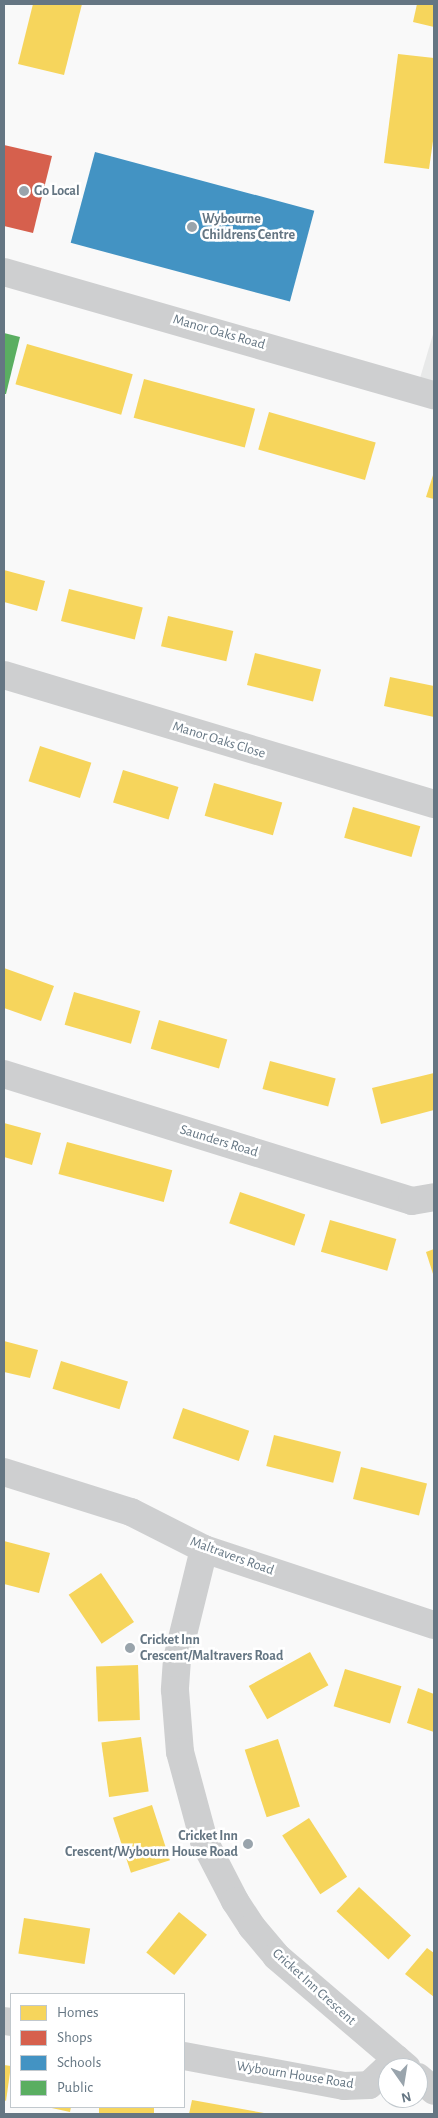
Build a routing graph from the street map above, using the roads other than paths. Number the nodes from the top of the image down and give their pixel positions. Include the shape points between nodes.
1 (4, 272) edge
2 (434, 395) edge
3 (4, 675) edge
4 (434, 804) edge
5 (4, 1074) edge
6 (434, 1197) edge
7 (4, 1472) edge
8 (204, 1549) junction
9 (434, 1625) edge
10 (185, 2056) edge
11 (395, 2058) edge
12 (378, 2079) edge

1 - 2 street, Manor Oaks Road
3 - 4 street, Manor Oaks Close
5 - 6 street, Saunders Road via 412,1201
7 - 8 street, Maltravers Road via 131,1512
8 - 9 street, Maltravers Road
8 - 11 street, Cricket Inn Crescent via 176,1659 175,1690 180,1752 204,1841 235,1901 276,1956
10 - 12 street, Wybourn House Road via 344,2086 369,2084

